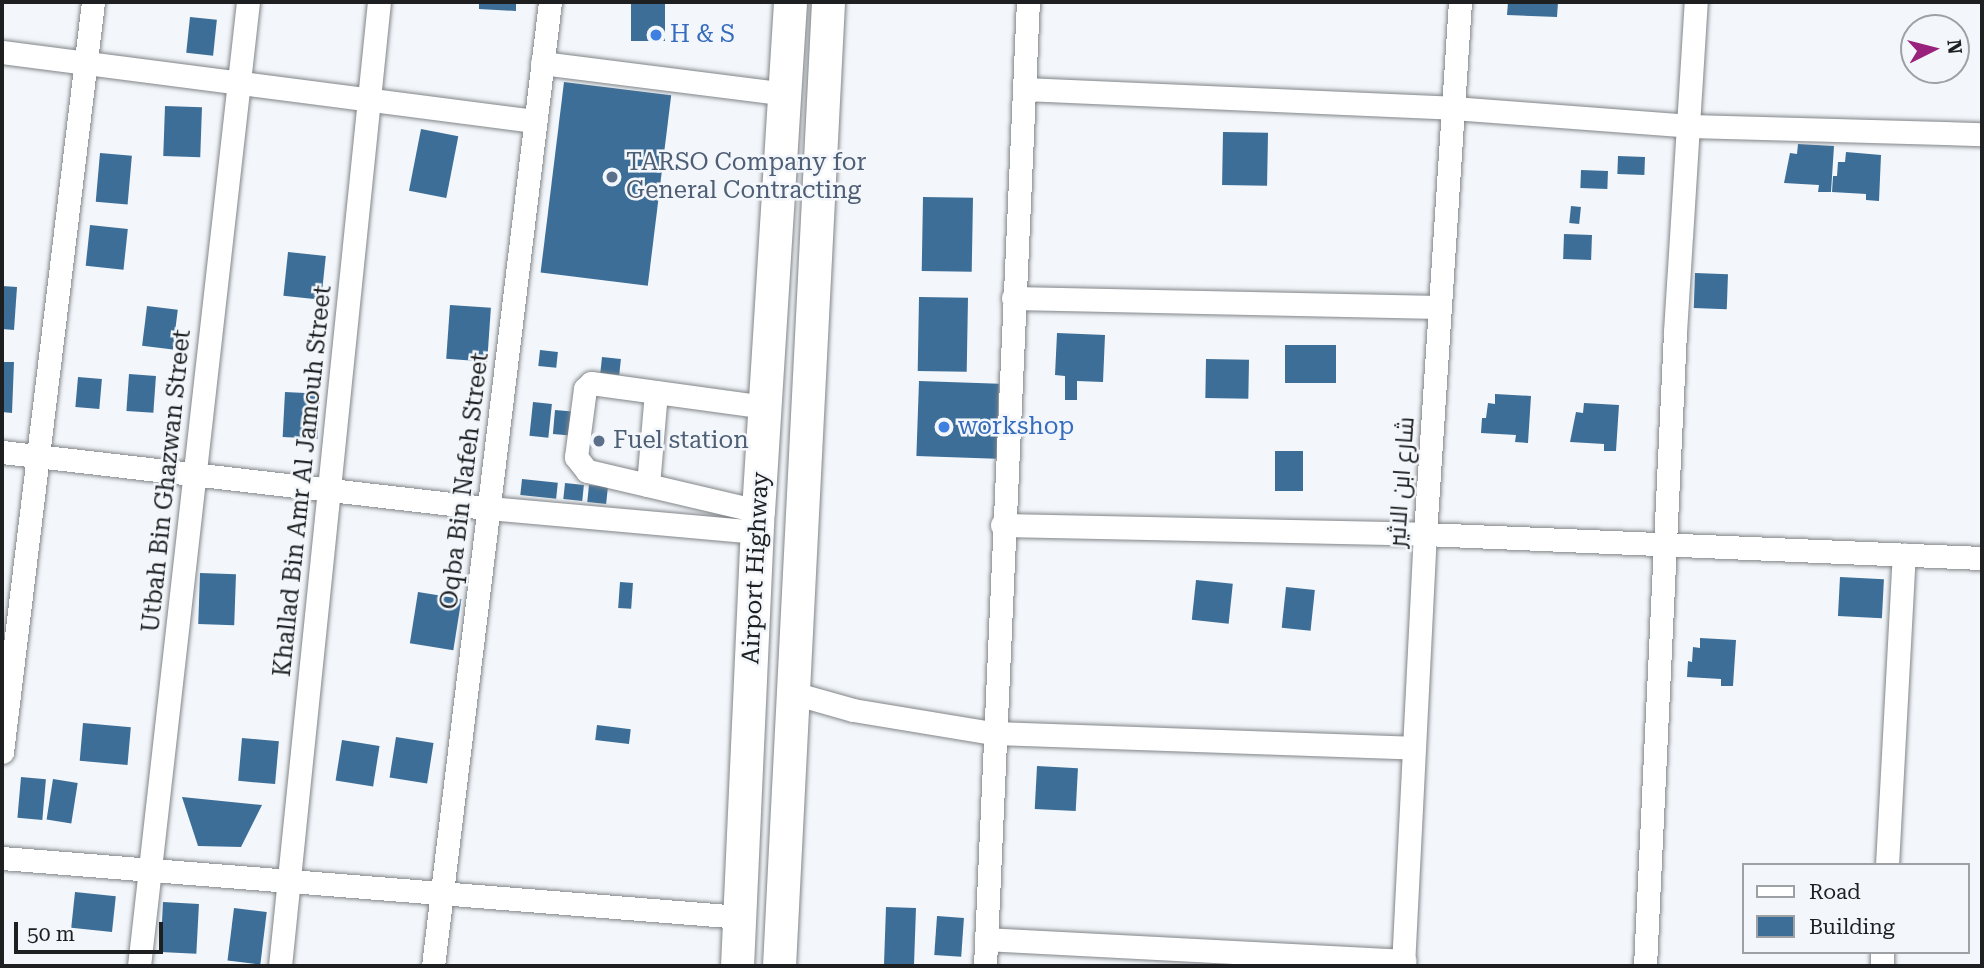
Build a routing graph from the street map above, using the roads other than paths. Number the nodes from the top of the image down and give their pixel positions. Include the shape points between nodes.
1 (93, 2) edge
2 (248, 2) edge
3 (379, 2) edge
4 (550, 2) edge
5 (790, 2) edge
6 (828, 2) edge
7 (1028, 2) edge
8 (1460, 2) edge
9 (1696, 2) edge
10 (2, 52) edge
11 (86, 62) junction
12 (542, 63) junction
13 (239, 81) junction
14 (1024, 89) junction
15 (786, 94) junction
16 (369, 99) junction
17 (1453, 108) junction
18 (535, 121) junction
19 (1690, 126) junction
20 (1982, 134) edge
21 (1013, 298) junction
22 (1440, 307) junction
23 (656, 391) junction
24 (766, 407) junction
25 (2, 452) edge
26 (37, 457) junction
27 (195, 472) junction
28 (648, 485) junction
29 (329, 490) junction
30 (489, 508) junction
31 (758, 522) junction
32 (1002, 525) junction
33 (1424, 534) junction
34 (1666, 544) junction
35 (1904, 554) junction
36 (1982, 558) edge
37 (793, 693) junction
38 (992, 733) junction
39 (1414, 748) junction
40 (2, 752) edge
41 (2, 858) edge
42 (1887, 863) edge
43 (150, 869) junction
44 (289, 879) junction
45 (442, 896) junction
46 (740, 917) junction
47 (986, 939) junction
48 (1404, 964) edge
49 (139, 966) edge
50 (280, 966) edge
51 (433, 966) edge
52 (737, 966) edge
53 (779, 966) edge
54 (985, 966) edge
55 (1645, 966) edge

1 - 11 street
2 - 13 street, Utbah Bin Ghazwan Street
3 - 16 street, Khallad Bin Amr Al Jamouh Street
4 - 12 street, Oqba Bin Nafeh Street
5 - 15 highway, Airport Highway
6 - 37 highway, Airport Highway
7 - 14 street
8 - 17 street, شارع ابن الاثير
9 - 19 street
10 - 11 street
11 - 13 street
11 - 26 street
12 - 15 street
12 - 18 street, Oqba Bin Nafeh Street
13 - 16 street
13 - 27 street, Utbah Bin Ghazwan Street
14 - 17 street
14 - 21 street
15 - 24 highway, Airport Highway
16 - 18 street
16 - 29 street, Khallad Bin Amr Al Jamouh Street
17 - 19 street
17 - 22 street, شارع ابن الاثير
18 - 30 street, Oqba Bin Nafeh Street
19 - 20 street
19 - 34 street
21 - 22 street
21 - 32 street
22 - 33 street, شارع ابن الاثير
23 - 24 street
23 - 28 street
23 - 28 street via 586,386 576,457 583,470
24 - 31 highway, Airport Highway
25 - 26 street
26 - 27 street
26 - 40 street
27 - 29 street
27 - 43 street, Utbah Bin Ghazwan Street
28 - 31 street
29 - 30 street
29 - 44 street, Khallad Bin Amr Al Jamouh Street
30 - 31 street
30 - 45 street, Oqba Bin Nafeh Street
31 - 46 highway, Airport Highway
32 - 33 street
32 - 38 street
33 - 34 street
33 - 39 street, شارع ابن الاثير
34 - 35 street
34 - 55 street
35 - 36 street
35 - 42 street
37 - 38 street via 853,710
37 - 53 highway, Airport Highway
38 - 39 street
38 - 47 street
39 - 48 street, شارع ابن الاثير
41 - 43 street
43 - 44 street
43 - 49 street, Utbah Bin Ghazwan Street
44 - 45 street
44 - 50 street, Khallad Bin Amr Al Jamouh Street
45 - 46 street
45 - 51 street, Oqba Bin Nafeh Street
46 - 52 highway, Airport Highway
47 - 48 street
47 - 54 street

